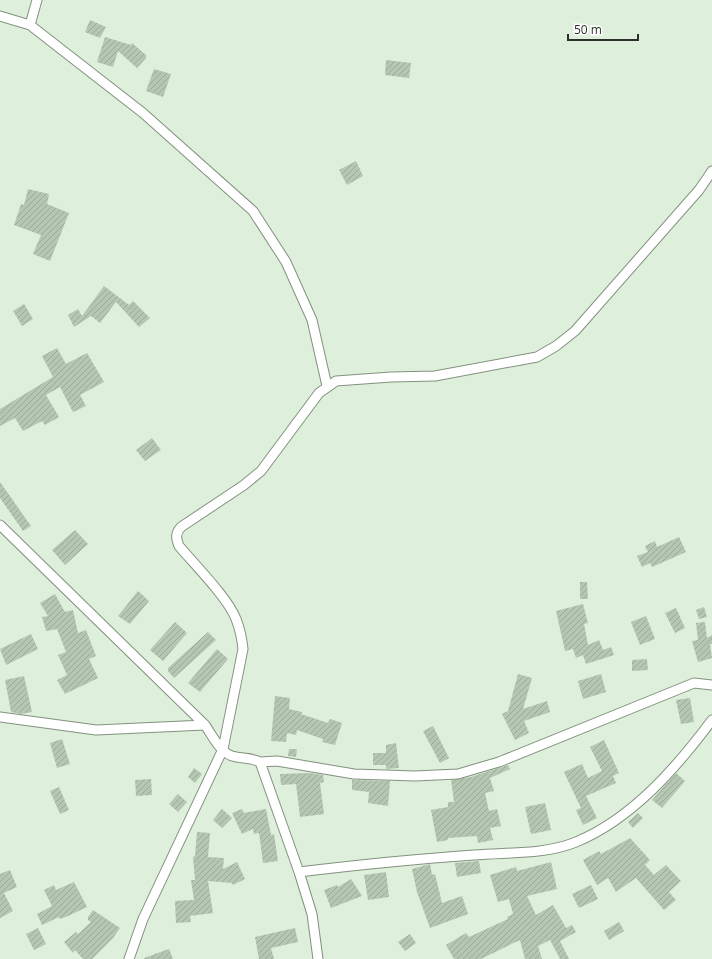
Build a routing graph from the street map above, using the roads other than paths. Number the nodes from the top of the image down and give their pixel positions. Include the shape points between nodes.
1 (37, 0) edge
2 (0, 16) edge
3 (30, 25) junction
4 (712, 172) edge
5 (327, 386) junction
6 (0, 525) edge
7 (712, 685) edge
8 (0, 717) edge
9 (712, 720) edge
10 (205, 725) junction
11 (223, 749) junction
12 (260, 762) junction
13 (299, 872) junction
14 (129, 959) edge
15 (318, 959) edge

1 - 3 street
2 - 3 street
3 - 5 street via 143,113 254,211 286,262 312,320
4 - 5 street via 575,331 537,357 435,376 336,381
5 - 11 street via 319,393 261,471 176,532 180,546 228,604 241,632 243,649
6 - 10 street
7 - 12 street via 694,682 500,762 458,774 354,774 277,761
8 - 10 street via 96,730
9 - 13 street via 653,788 623,815 575,843 540,851 475,854
10 - 11 street
11 - 12 street via 232,756
11 - 14 street via 143,919
12 - 13 street
13 - 15 street via 312,914

